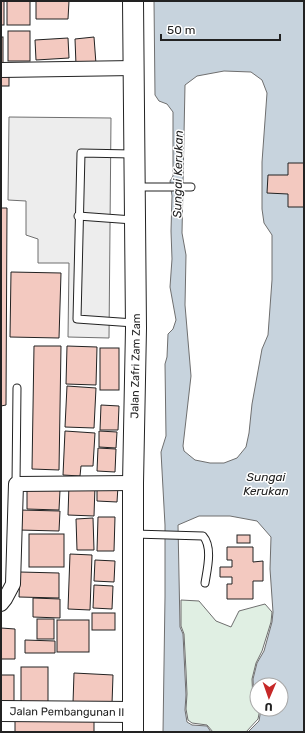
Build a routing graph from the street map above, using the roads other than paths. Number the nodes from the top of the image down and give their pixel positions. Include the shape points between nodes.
1 (133, 1) edge
2 (134, 68) junction
3 (1, 70) edge
4 (134, 154) junction
5 (135, 187) junction
6 (191, 187) dead end
7 (78, 216) junction
8 (135, 220) junction
9 (136, 324) junction
10 (17, 388) dead end
11 (133, 482) junction
12 (16, 484) junction
13 (133, 534) junction
14 (206, 584) dead end
15 (1, 604) edge
16 (1, 711) edge
17 (133, 712) junction
18 (133, 732) edge

1 - 2 main road, Jalan Zafri Zam Zam
2 - 3 street
2 - 4 main road, Jalan Zafri Zam Zam
4 - 5 main road, Jalan Zafri Zam Zam
4 - 7 lane via 81,153
5 - 6 lane
5 - 8 main road, Jalan Zafri Zam Zam
7 - 8 lane
7 - 9 lane via 77,319
8 - 9 main road, Jalan Zafri Zam Zam
9 - 11 main road, Jalan Zafri Zam Zam
10 - 12 lane
11 - 12 street
11 - 13 main road, Jalan Zafri Zam Zam
12 - 15 street via 13,584
13 - 14 lane via 203,536 206,539 208,558
13 - 17 main road, Jalan Zafri Zam Zam
16 - 17 main road, Jalan Pembangunan II
17 - 18 main road, Jalan Zafri Zam Zam

